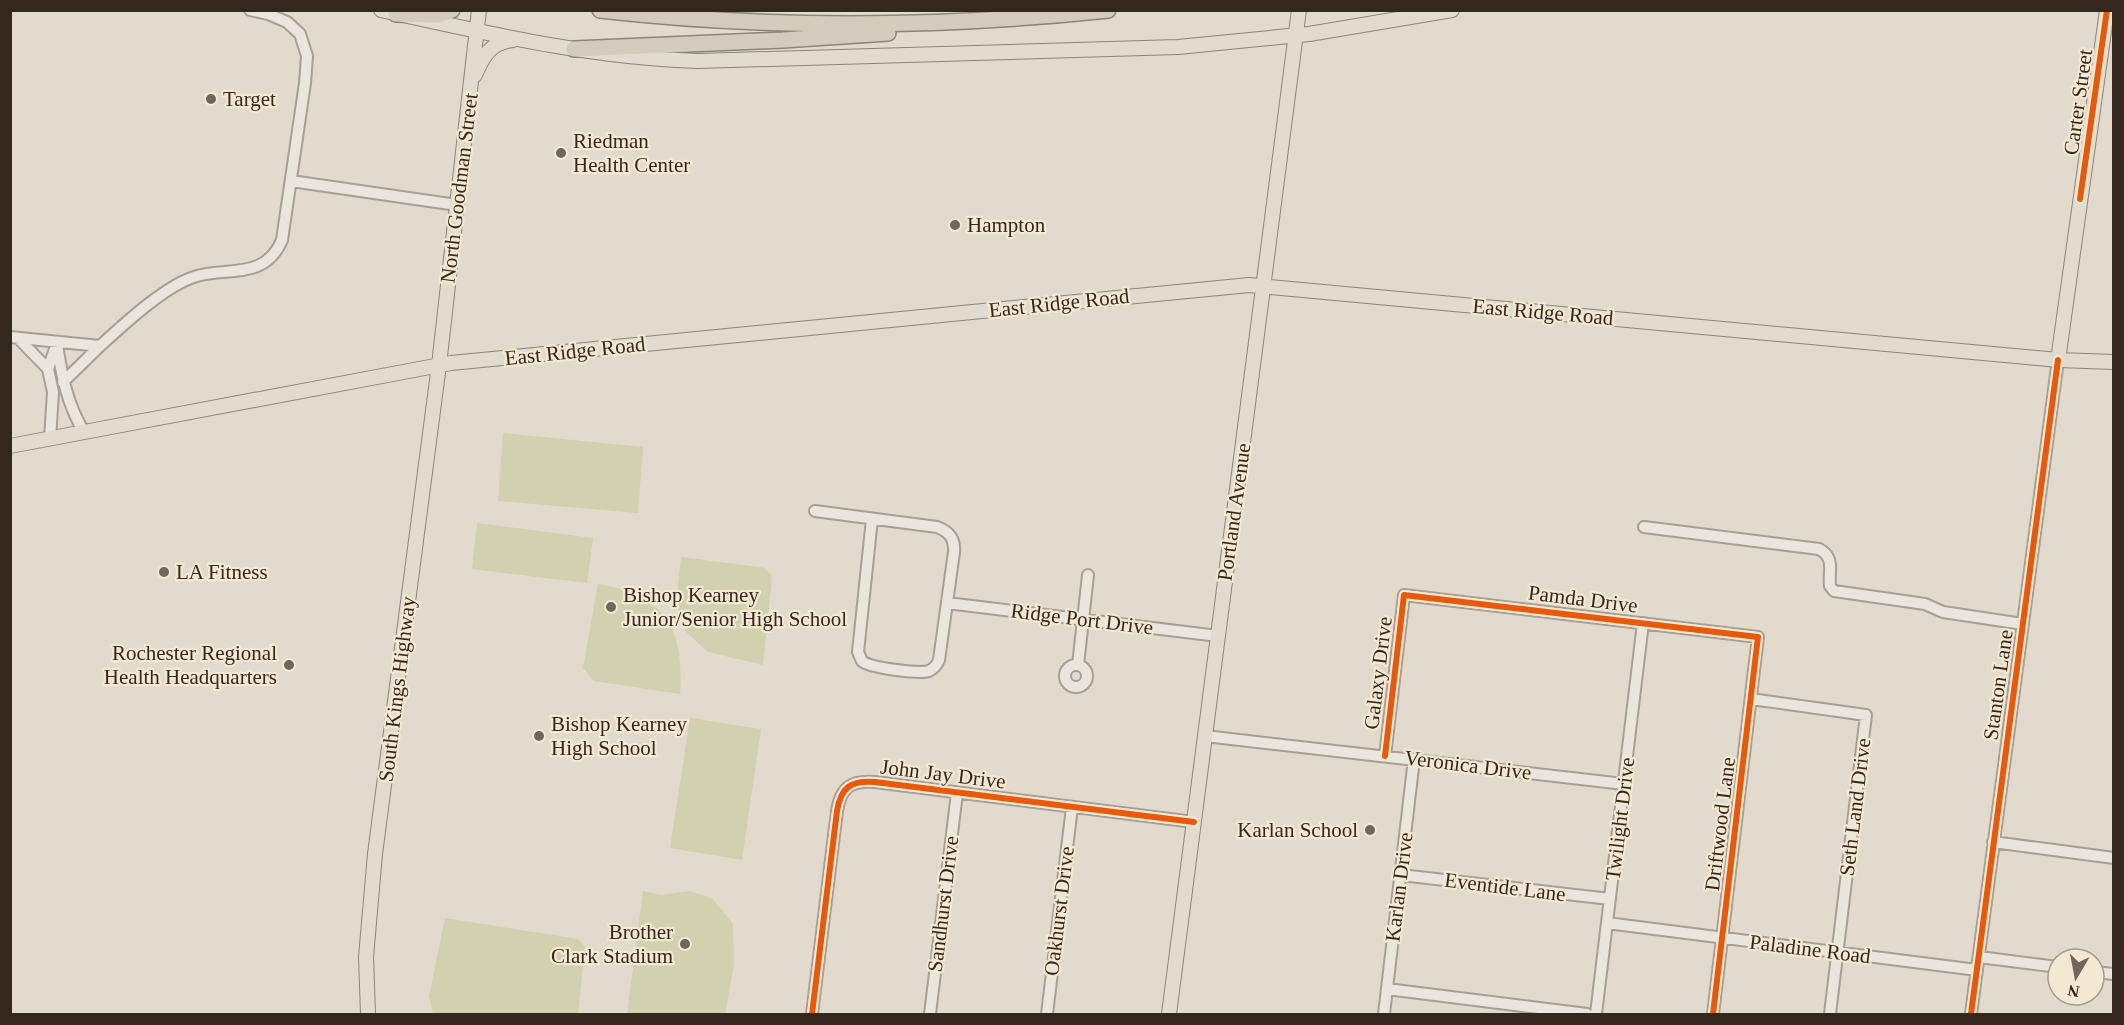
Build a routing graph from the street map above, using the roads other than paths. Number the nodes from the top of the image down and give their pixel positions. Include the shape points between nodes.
1 (250, 10) edge
2 (452, 10) edge
3 (479, 10) edge
4 (600, 10) edge
5 (1108, 10) edge
6 (1452, 10) edge
7 (389, 12) edge
8 (1299, 12) edge
9 (1011, 19) junction
10 (2109, 19) edge
11 (477, 31) junction
12 (1296, 35) junction
13 (525, 40) junction
14 (574, 49) junction
15 (471, 88) junction
16 (291, 181) junction
17 (457, 205) junction
18 (1264, 286) junction
19 (14, 337) edge
20 (57, 343) junction
21 (100, 346) junction
22 (2058, 360) junction
23 (2114, 362) edge
24 (439, 365) junction
25 (48, 369) junction
26 (63, 382) junction
27 (84, 432) junction
28 (50, 439) junction
29 (10, 446) edge
30 (815, 511) dead end
31 (872, 519) junction
32 (1644, 527) dead end
33 (1088, 575) dead end
34 (1404, 595) joint
35 (947, 603) junction
36 (1083, 618) junction
37 (1643, 623) junction
38 (2023, 624) junction
39 (1218, 636) junction
40 (1758, 637) joint
41 (1078, 665) dead end
42 (1751, 699) junction
43 (1205, 736) junction
44 (1385, 756) junction
45 (1414, 759) junction
46 (1624, 784) junction
47 (957, 793) junction
48 (1072, 807) junction
49 (1194, 822) junction
50 (1993, 842) junction
51 (2114, 858) edge
52 (1401, 875) junction
53 (1610, 899) junction
54 (1607, 923) junction
55 (1723, 938) junction
56 (1837, 952) junction
57 (1979, 957) junction
58 (2046, 965) edge
59 (1977, 970) junction
60 (1387, 989) junction
61 (368, 1014) edge
62 (812, 1014) edge
63 (930, 1014) edge
64 (1047, 1014) edge
65 (1169, 1014) edge
66 (1384, 1014) edge
67 (1587, 1014) edge
68 (1596, 1014) edge
69 (1713, 1014) edge
70 (1830, 1014) edge
71 (1971, 1014) edge

1 - 16 street via 287,22 300,34 307,56
2 - 7 highway via 442,15
3 - 11 main road, North Goodman Street
4 - 9 highway via 786,23 918,24
5 - 9 highway
6 - 12 main road
7 - 11 main road
8 - 12 main road, Portland Avenue
9 - 14 highway via 847,36
10 - 22 main road, Carter Street
11 - 13 main road
11 - 15 main road, North Goodman Street
12 - 14 main road via 1155,48 721,61 643,58
12 - 18 main road, Portland Avenue
13 - 14 main road
13 - 15 main road via 492,47
15 - 17 main road, North Goodman Street
16 - 17 street
16 - 21 street via 282,240 272,256 242,272 190,278 166,292
17 - 24 main road, North Goodman Street
18 - 22 main road, East Ridge Road
18 - 24 main road, East Ridge Road
18 - 39 main road, Portland Avenue
19 - 20 street
19 - 25 street
20 - 21 street
20 - 25 street
20 - 26 street
21 - 26 street
22 - 23 main road, East Ridge Road
22 - 38 street, Stanton Lane
24 - 27 main road, East Ridge Road
24 - 61 main road, South Kings Highway via 375,854 366,957
25 - 28 street via 52,393
26 - 27 street
27 - 28 main road, East Ridge Road
28 - 29 main road, East Ridge Road
30 - 31 street
31 - 35 street via 938,527 950,534 955,546
31 - 35 street via 857,642 861,660 917,672 932,669 939,660
32 - 38 street via 1819,549 1829,557 1830,586 1834,591
33 - 36 street
34 - 37 street, Pamda Drive
34 - 44 street, Galaxy Drive
35 - 36 street, Ridge Port Drive
36 - 39 street, Ridge Port Drive
36 - 41 street
37 - 40 street, Pamda Drive
37 - 46 street, Twilight Drive
38 - 50 street, Stanton Lane
39 - 43 main road, Portland Avenue
40 - 42 street, Driftwood Lane
42 - 55 street, Driftwood Lane
42 - 56 street, Seth Land Drive via 1866,714
43 - 44 street, Veronica Drive
43 - 49 main road, Portland Avenue
44 - 45 street, Veronica Drive
45 - 46 street, Veronica Drive
45 - 52 street, Karlan Drive
46 - 53 street, Twilight Drive
47 - 48 street, John Jay Drive
47 - 62 street, John Jay Drive via 864,781 844,790 837,810
47 - 63 street, Sandhurst Drive
48 - 49 street, John Jay Drive
48 - 64 street, Oakhurst Drive
49 - 65 main road, Portland Avenue
50 - 51 street
50 - 57 street, Stanton Lane
52 - 53 street, Eventide Lane
52 - 60 street, Karlan Drive
53 - 54 street, Twilight Drive
54 - 55 street, Paladine Road
54 - 68 street, Twilight Drive
55 - 56 street, Paladine Road
55 - 69 street, Driftwood Lane
56 - 59 street, Paladine Road
56 - 70 street, Seth Land Drive
57 - 58 street
57 - 59 street, Stanton Lane
59 - 71 street, Stanton Lane
60 - 66 street, Karlan Drive
60 - 67 street

